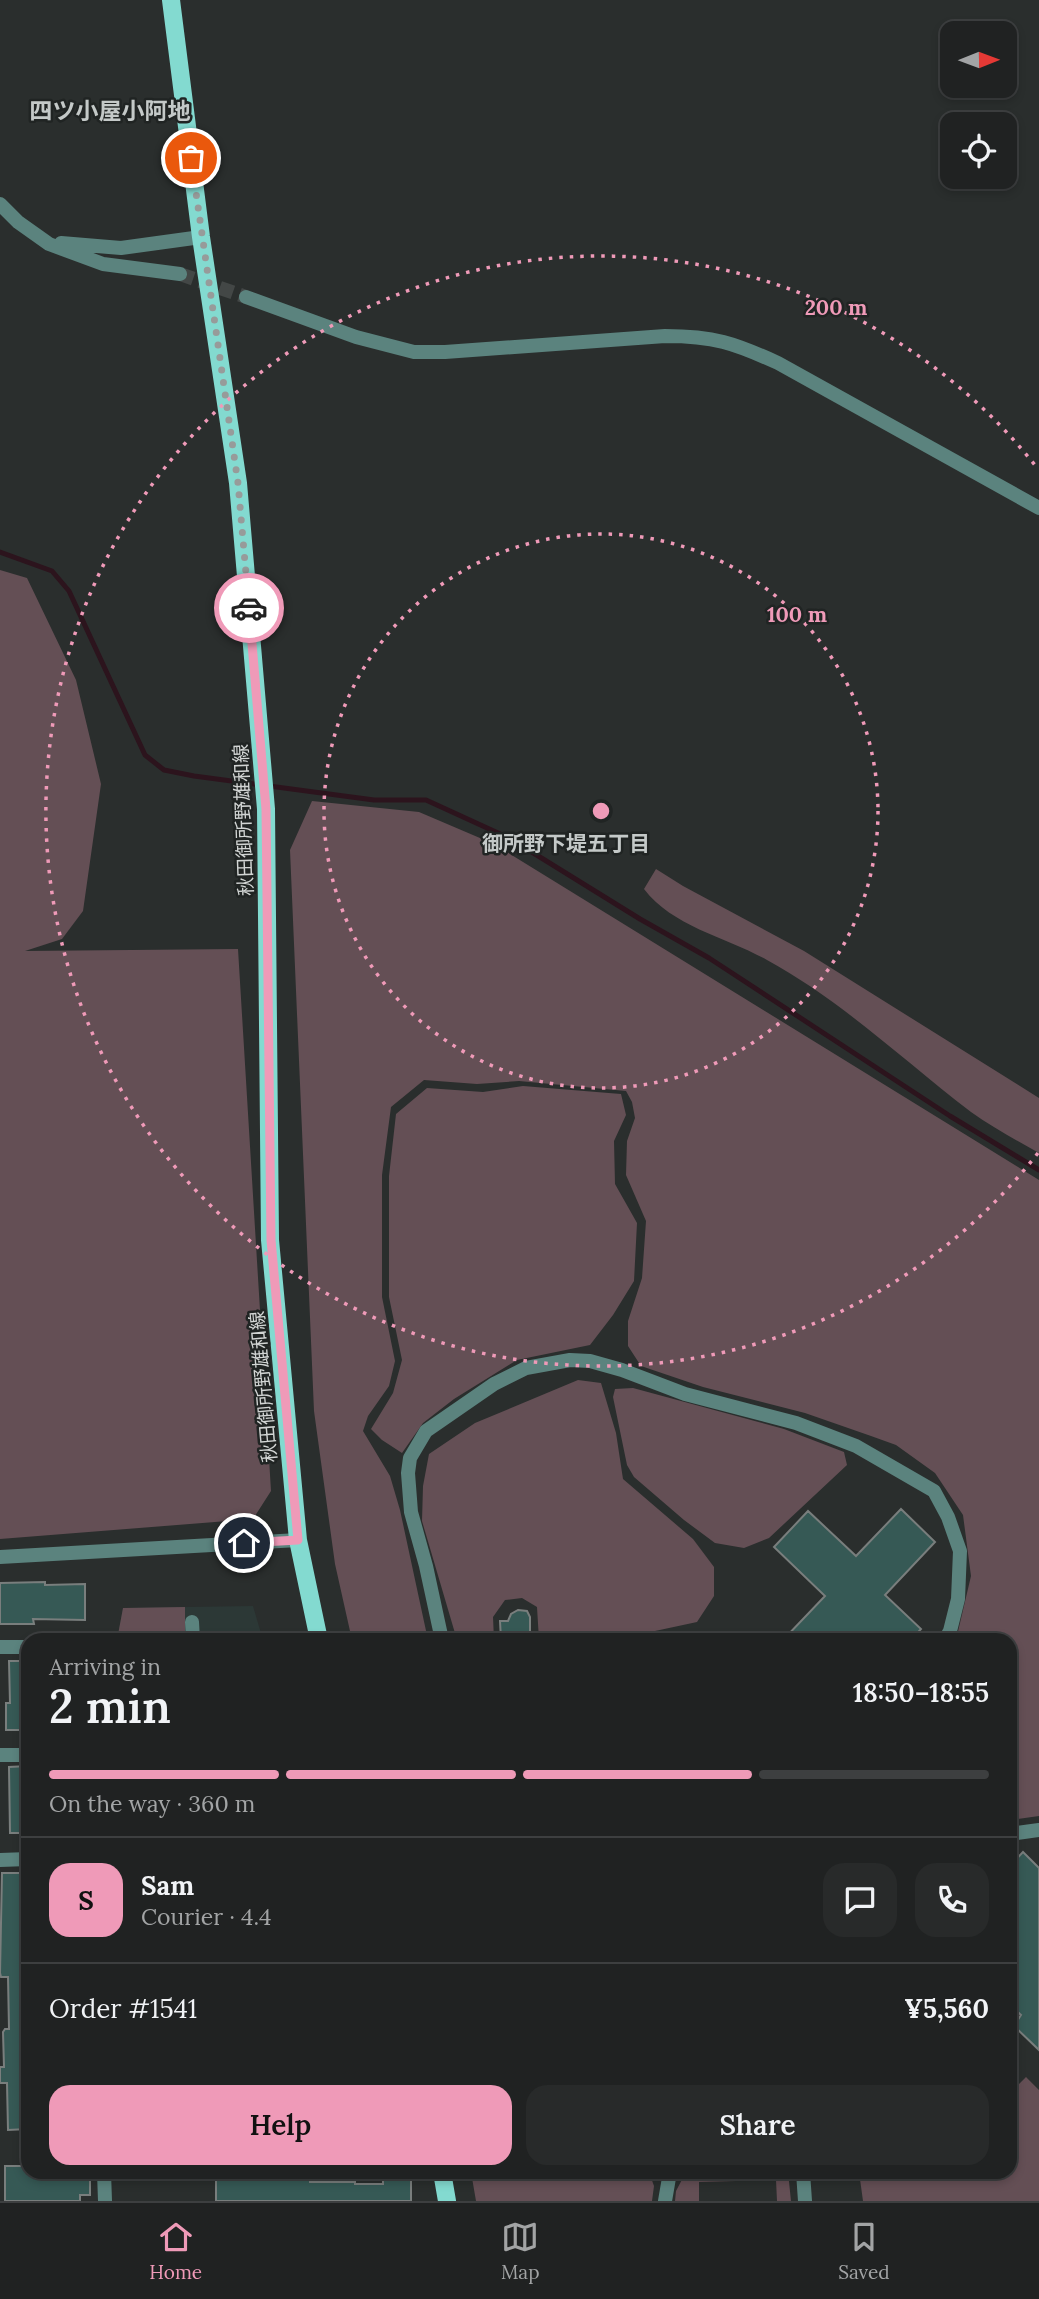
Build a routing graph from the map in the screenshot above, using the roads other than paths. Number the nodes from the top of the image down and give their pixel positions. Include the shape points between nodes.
1 (171, 0) edge
2 (0, 205) edge
3 (201, 237) junction
4 (49, 244) junction
5 (180, 274) tunnel mouth
6 (246, 297) tunnel mouth
7 (1039, 508) edge
8 (298, 1540) junction
9 (0, 1557) edge
10 (192, 1622) dead end
11 (193, 1633) edge
12 (318, 1633) edge
13 (440, 1633) edge
14 (949, 1633) edge
15 (0, 1647) edge
16 (21, 1647) edge
17 (0, 1755) edge
18 (21, 1755) edge
19 (1039, 1830) edge
20 (1017, 1833) edge
21 (21, 1859) edge
22 (0, 1860) edge
23 (104, 2179) edge
24 (443, 2179) edge
25 (669, 2179) edge
26 (804, 2179) edge
27 (105, 2201) edge
28 (447, 2201) edge
29 (665, 2201) edge
30 (806, 2201) edge

1 - 3 main road, 秋田御所野雄和線
2 - 4 street
3 - 4 street via 121,248
3 - 8 main road, 秋田御所野雄和線 via 238,483 262,744 271,1240
4 - 5 street via 103,264
6 - 7 street via 356,337 414,352 665,336 698,336 735,344 778,363
8 - 9 street
8 - 12 main road, 秋田御所野雄和線
10 - 11 street
13 - 14 street via 411,1512 411,1458 426,1431 494,1384 526,1368 570,1360 590,1361 685,1394 796,1423 856,1446 934,1491 960,1551 958,1599
15 - 16 street
17 - 18 street
19 - 20 street
21 - 22 street
23 - 27 street
24 - 28 main road
25 - 29 street
26 - 30 street

